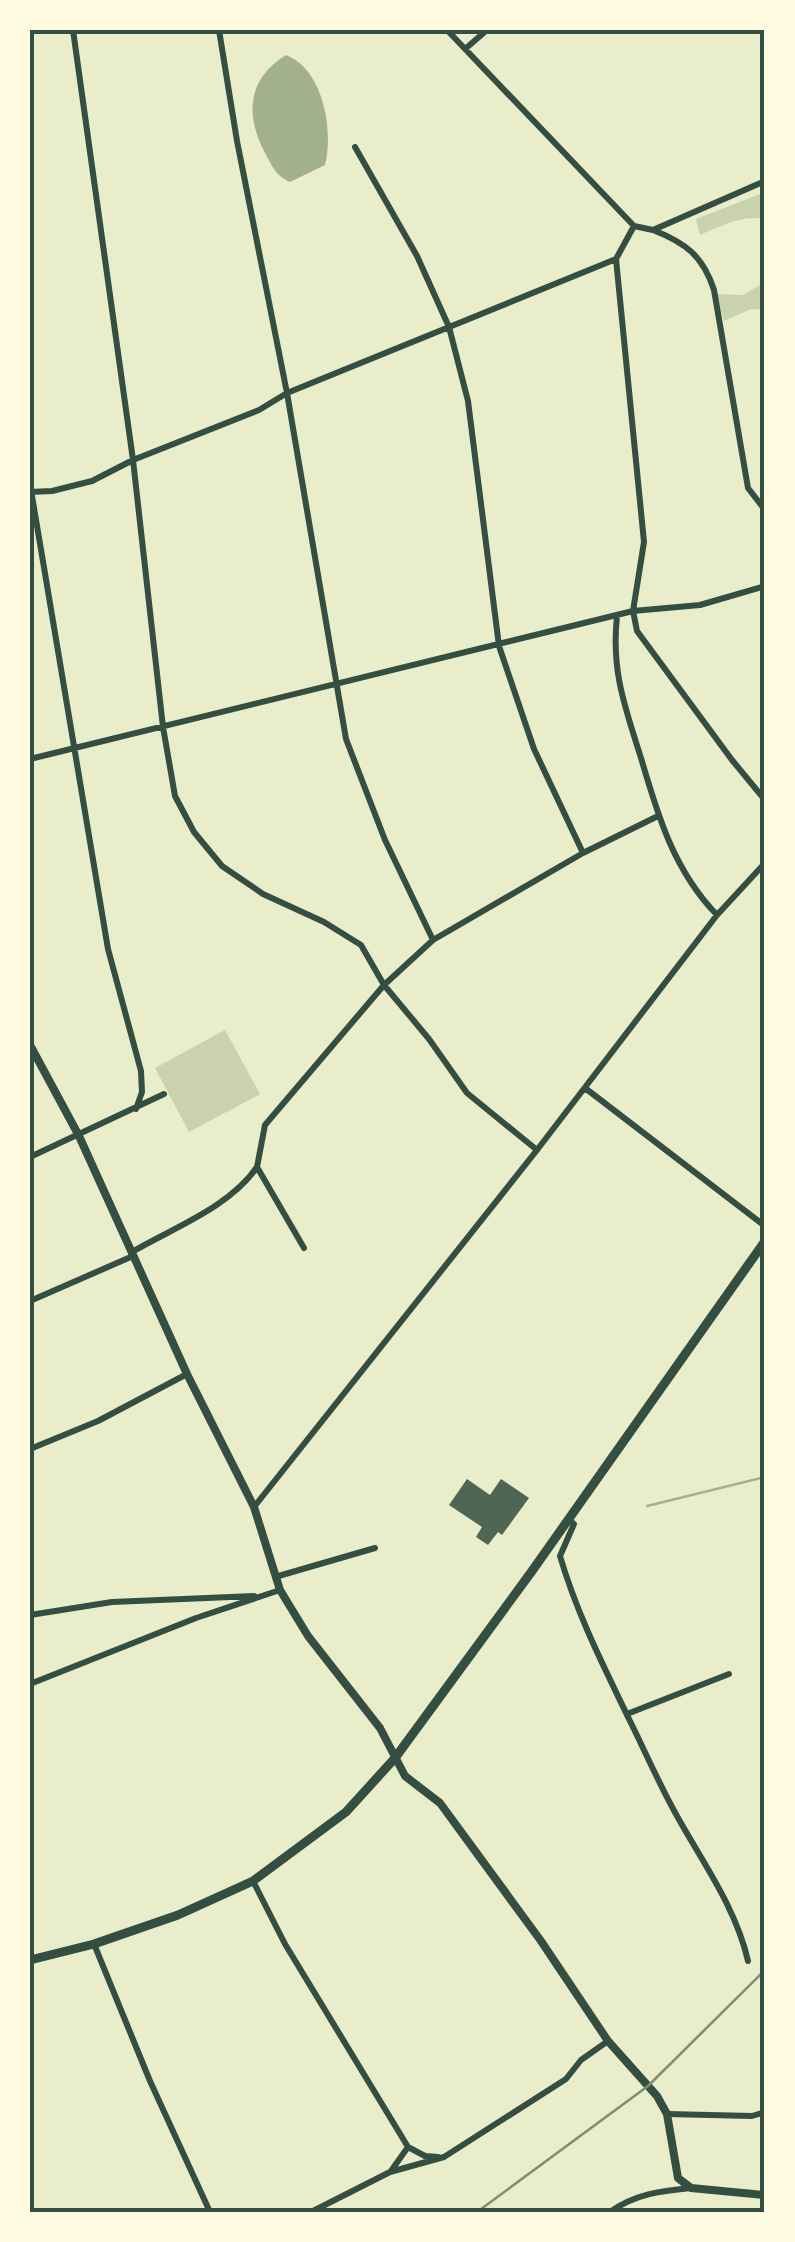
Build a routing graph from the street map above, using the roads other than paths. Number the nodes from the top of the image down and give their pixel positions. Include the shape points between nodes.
1 (72, 30) edge
2 (219, 30) edge
3 (446, 30) edge
4 (486, 30) edge
5 (465, 49) junction
6 (355, 147) dead end
7 (765, 181) edge
8 (634, 226) junction
9 (653, 230) junction
10 (616, 259) junction
11 (449, 327) junction
12 (287, 393) junction
13 (133, 460) junction
14 (31, 489) edge
15 (765, 510) edge
16 (765, 586) edge
17 (634, 611) junction
18 (617, 616) junction
19 (499, 646) junction
20 (338, 684) junction
21 (163, 727) junction
22 (74, 748) junction
23 (30, 760) edge
24 (765, 800) edge
25 (658, 816) junction
26 (582, 853) junction
27 (765, 863) edge
28 (717, 915) junction
29 (433, 940) junction
30 (384, 986) junction
31 (30, 1045) edge
32 (585, 1088) junction
33 (164, 1094) dead end
34 (136, 1109) junction
35 (78, 1136) junction
36 (538, 1150) junction
37 (30, 1157) edge
38 (258, 1168) junction
39 (765, 1226) edge
40 (765, 1241) edge
41 (304, 1248) dead end
42 (132, 1254) junction
43 (30, 1301) edge
44 (187, 1374) junction
45 (30, 1449) edge
46 (254, 1506) junction
47 (567, 1518) junction
48 (375, 1548) dead end
49 (276, 1577) junction
50 (280, 1590) junction
51 (265, 1595) junction
52 (30, 1615) edge
53 (729, 1674) dead end
54 (30, 1684) edge
55 (627, 1714) junction
56 (395, 1758) junction
57 (253, 1881) junction
58 (94, 1944) junction
59 (30, 1960) edge
60 (748, 1961) dead end
61 (608, 2041) junction
62 (765, 2112) edge
63 (666, 2114) junction
64 (408, 2147) junction
65 (444, 2158) junction
66 (390, 2172) junction
67 (690, 2188) junction
68 (765, 2195) edge
69 (210, 2212) edge
70 (312, 2212) edge
71 (610, 2212) edge

1 - 13 street
2 - 12 street
3 - 5 street
4 - 5 street
5 - 8 street
6 - 11 street
7 - 9 street
8 - 9 street
8 - 10 street
9 - 15 street via 677,239 706,268 748,488
10 - 11 street
10 - 17 street via 644,542
11 - 12 street
11 - 19 street via 468,401
12 - 13 street
12 - 20 street
13 - 14 street via 92,481
13 - 21 street
14 - 22 street
16 - 17 street via 700,604
17 - 18 street
17 - 24 street via 638,631 677,688
18 - 19 street
18 - 25 street via 613,650 620,698
19 - 20 street
19 - 26 street via 534,749
20 - 21 street
20 - 29 street via 346,738
21 - 22 street
21 - 30 street via 175,796 222,866 360,945
22 - 23 street
22 - 34 street via 108,948 140,1071
25 - 26 street
25 - 28 street via 685,877
26 - 29 street
27 - 28 street
28 - 32 street
29 - 30 street
30 - 36 street via 467,1093
30 - 38 street via 265,1125
31 - 35 street
32 - 36 street
32 - 39 street
33 - 34 street
34 - 35 street
35 - 37 street
35 - 42 street
36 - 46 street
38 - 41 street
38 - 42 street via 226,1198
40 - 47 main road
42 - 43 street
42 - 44 street
44 - 45 street
44 - 46 street
46 - 49 street
47 - 55 street via 574,1524 560,1556 570,1593
47 - 56 main road
48 - 49 street
49 - 50 street
50 - 51 street
50 - 56 street
51 - 52 street via 112,1602
51 - 54 street
53 - 55 street
55 - 60 street via 730,1910
56 - 57 main road via 346,1812
56 - 61 street via 466,1837
57 - 58 main road
57 - 64 street
58 - 59 main road
58 - 69 street
61 - 63 street
61 - 65 street via 566,2079
62 - 63 street
63 - 67 street via 678,2178
64 - 65 street
64 - 66 street
65 - 66 street
66 - 70 street
67 - 68 street
67 - 71 street via 645,2194

